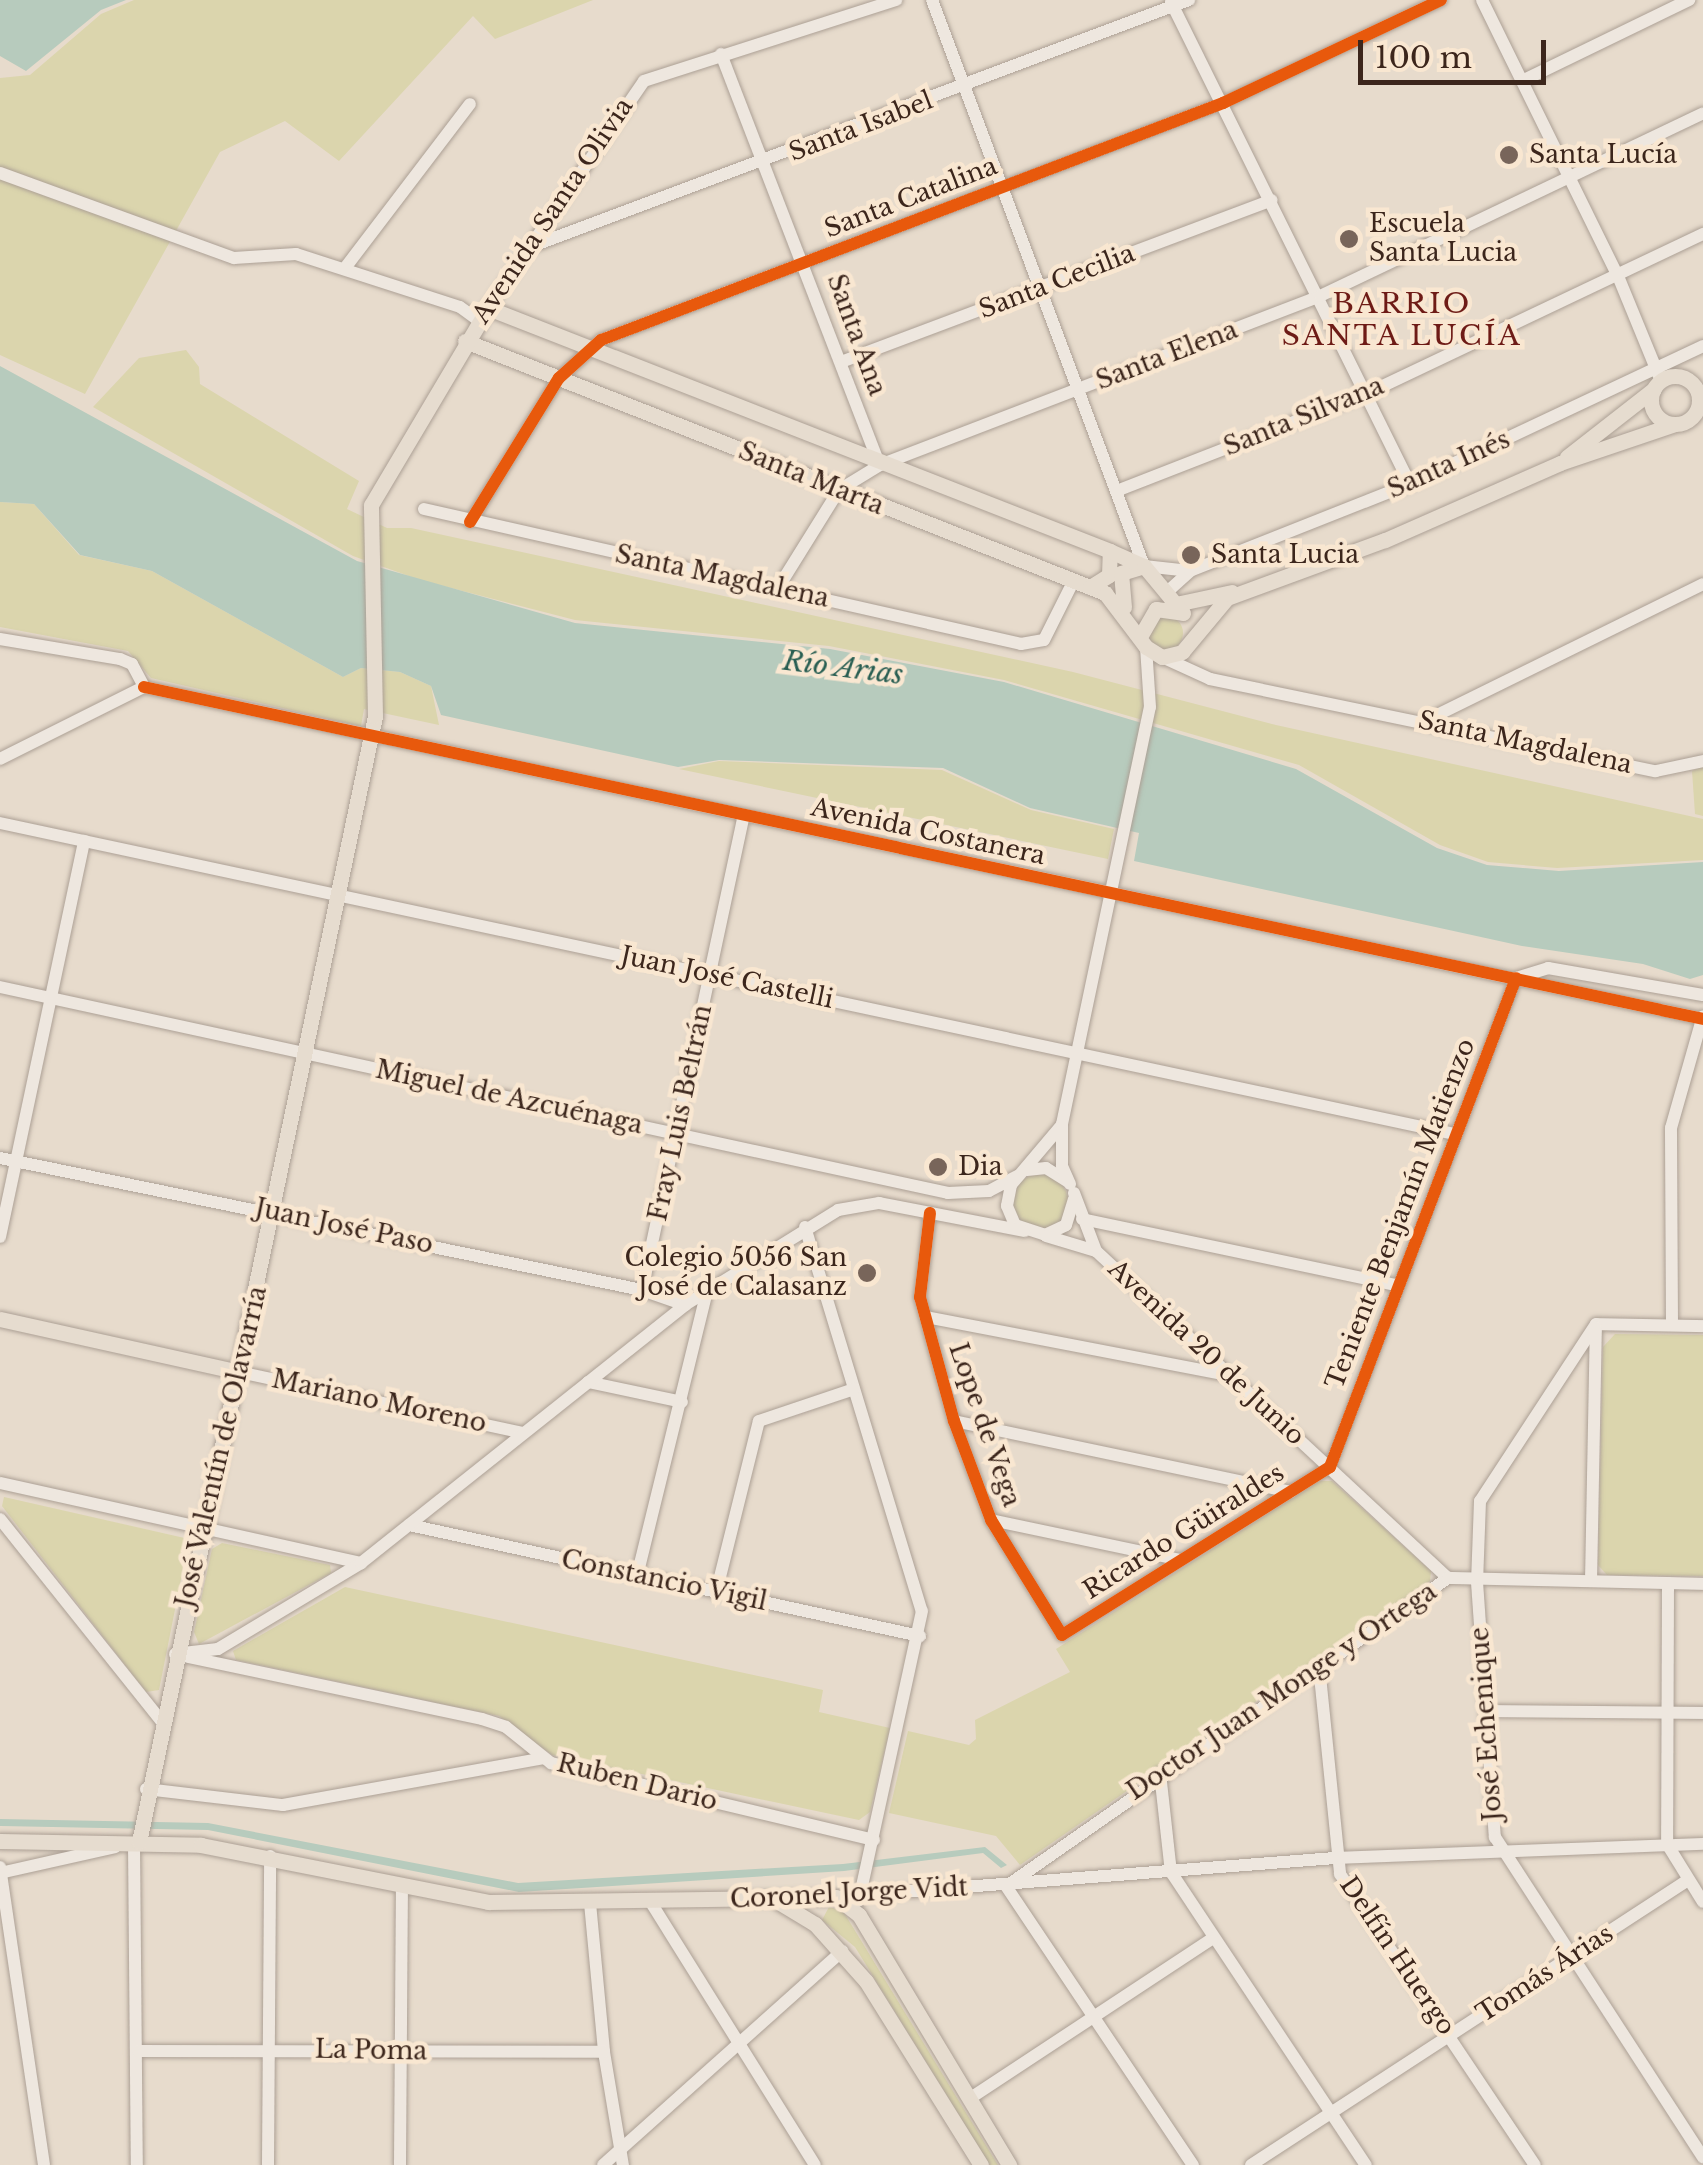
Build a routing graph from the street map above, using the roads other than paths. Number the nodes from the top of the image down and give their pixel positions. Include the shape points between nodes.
1 (896, 0) edge
2 (932, 0) edge
3 (1189, 0) edge
4 (1441, 0) edge
5 (1482, 0) edge
6 (1690, 0) edge
7 (1172, 4) edge
8 (721, 54) junction
9 (1522, 81) junction
10 (962, 88) junction
11 (1222, 103) junction
12 (470, 104) dead end
13 (1703, 112) edge
14 (764, 164) junction
15 (0, 173) edge
16 (1570, 178) junction
17 (1002, 186) junction
18 (1272, 200) junction
19 (1703, 234) edge
20 (530, 248) junction
21 (806, 263) junction
22 (345, 268) junction
23 (1618, 276) junction
24 (1044, 288) junction
25 (1320, 296) junction
26 (483, 314) junction
27 (465, 341) junction
28 (1703, 346) edge
29 (587, 348) junction
30 (841, 362) junction
31 (1703, 370) edge
32 (560, 378) junction
33 (1666, 378) junction
34 (1081, 390) junction
35 (1368, 393) junction
36 (1698, 413) edge
37 (1675, 424) junction
38 (1560, 463) junction
39 (880, 466) junction
40 (1410, 484) junction
41 (839, 490) junction
42 (1119, 490) junction
43 (424, 509) dead end
44 (369, 522) joint
45 (470, 522) junction
46 (1110, 550) junction
47 (1144, 566) junction
48 (1190, 571) junction
49 (1072, 584) junction
50 (1703, 584) edge
51 (1090, 586) junction
52 (778, 588) junction
53 (1246, 590) junction
54 (1174, 604) junction
55 (1126, 613) junction
56 (1192, 635) junction
57 (0, 638) edge
58 (1144, 641) junction
59 (1172, 657) junction
60 (144, 688) junction
61 (1153, 692) junction
62 (1426, 721) junction
63 (372, 736) junction
64 (0, 759) edge
65 (1703, 761) edge
66 (743, 818) junction
67 (0, 822) edge
68 (84, 840) junction
69 (1110, 892) junction
70 (342, 897) junction
71 (712, 974) junction
72 (1516, 978) junction
73 (0, 987) edge
74 (1703, 995) edge
75 (50, 997) junction
76 (1703, 1018) edge
77 (1075, 1053) junction
78 (308, 1054) junction
79 (1062, 1124) junction
80 (676, 1134) junction
81 (1455, 1134) junction
82 (0, 1158) edge
83 (16, 1161) junction
84 (1022, 1173) junction
85 (1072, 1188) junction
86 (274, 1212) junction
87 (930, 1213) junction
88 (1082, 1219) junction
89 (805, 1227) junction
90 (1024, 1232) junction
91 (1045, 1235) junction
92 (0, 1237) edge
93 (1096, 1252) junction
94 (1396, 1285) junction
95 (642, 1290) junction
96 (707, 1291) junction
97 (686, 1305) junction
98 (926, 1317) junction
99 (0, 1320) edge
100 (1596, 1324) junction
101 (1672, 1325) junction
102 (1703, 1326) edge
103 (238, 1372) junction
104 (1227, 1375) junction
105 (588, 1382) junction
106 (854, 1389) junction
107 (682, 1402) junction
108 (954, 1421) junction
109 (524, 1433) junction
110 (1330, 1467) junction
111 (0, 1482) edge
112 (1291, 1492) junction
113 (0, 1519) edge
114 (991, 1520) junction
115 (409, 1526) junction
116 (204, 1528) junction
117 (1181, 1560) junction
118 (361, 1563) junction
119 (637, 1576) junction
120 (1448, 1578) junction
121 (1477, 1582) junction
122 (1591, 1582) junction
123 (1668, 1584) junction
124 (1703, 1584) edge
125 (716, 1593) junction
126 (1062, 1634) joint
127 (920, 1636) junction
128 (176, 1654) junction
129 (1319, 1666) junction
130 (1488, 1711) junction
131 (1668, 1712) junction
132 (1703, 1713) edge
133 (162, 1721) junction
134 (544, 1758) junction
135 (1160, 1773) junction
136 (146, 1788) junction
137 (139, 1837) junction
138 (874, 1840) junction
139 (0, 1841) edge
140 (1668, 1844) junction
141 (1703, 1844) edge
142 (1498, 1848) junction
143 (270, 1856) junction
144 (1334, 1858) junction
145 (0, 1871) edge
146 (1171, 1872) junction
147 (1688, 1880) junction
148 (1006, 1886) junction
149 (402, 1887) junction
150 (860, 1896) junction
151 (833, 1897) junction
152 (773, 1900) junction
153 (650, 1901) junction
154 (590, 1902) junction
155 (1703, 1902) edge
156 (861, 1920) junction
157 (817, 1926) junction
158 (1214, 1938) junction
159 (842, 1951) junction
160 (1570, 1957) junction
161 (1095, 2017) junction
162 (1451, 2036) junction
163 (740, 2044) junction
164 (268, 2049) junction
165 (138, 2051) junction
166 (401, 2052) junction
167 (604, 2052) junction
168 (969, 2099) junction
169 (1331, 2112) junction
170 (620, 2150) junction
171 (1703, 2157) edge
172 (44, 2165) edge
173 (137, 2165) edge
174 (268, 2165) edge
175 (400, 2165) edge
176 (603, 2165) edge
177 (624, 2165) edge
178 (815, 2165) edge
179 (981, 2165) edge
180 (1009, 2165) edge
181 (1193, 2165) edge
182 (1251, 2165) edge
183 (1366, 2165) edge
184 (1535, 2165) edge

1 - 8 street, Avenida Santa Olivia
2 - 10 street
3 - 7 street, Santa Isabel
4 - 11 street, Santa Catalina
5 - 9 street
6 - 9 street
7 - 10 street, Santa Isabel
7 - 11 street
8 - 14 street, Santa Ana
8 - 20 street, Avenida Santa Olivia via 644,81
9 - 16 street
10 - 14 street, Santa Isabel
10 - 17 street
11 - 17 street, Santa Catalina
11 - 18 street
12 - 22 street
13 - 16 street, Santa Elena
14 - 20 street, Santa Isabel
14 - 21 street, Santa Ana
15 - 22 street, Santa Marta via 234,258 296,254
16 - 23 street
16 - 25 street, Santa Elena
17 - 21 street, Santa Catalina
17 - 24 street
18 - 24 street, Santa Cecilia
18 - 25 street
19 - 23 street, Santa Silvana
20 - 26 street, Avenida Santa Olivia
21 - 29 street, Santa Catalina
21 - 30 street, Santa Ana
22 - 26 street, Santa Marta
23 - 33 street
23 - 35 street, Santa Silvana
24 - 30 street, Santa Cecilia
24 - 34 street
25 - 34 street, Santa Elena
25 - 35 street
26 - 27 main road, Avenida Santa Olivia
26 - 29 main road, Santa Marta
27 - 32 main road, Santa Marta
27 - 44 main road, Avenida Santa Olivia via 388,469
28 - 33 street, Santa Inés
29 - 32 street, Santa Catalina
29 - 39 main road, Santa Marta
30 - 39 street, Santa Ana
31 - 33 main road
32 - 41 main road, Santa Marta
32 - 45 street, Santa Catalina
33 - 36 main road via 1698,393
33 - 37 main road via 1655,412
33 - 38 main road
33 - 40 street, Santa Inés
34 - 39 street, Santa Elena
34 - 42 street
35 - 40 street
35 - 42 street, Santa Silvana
36 - 37 main road
37 - 38 main road
38 - 53 main road via 1385,540
39 - 41 street, Santa Elena
39 - 46 main road, Santa Marta
40 - 48 street, Santa Inés
41 - 49 main road, Santa Marta
41 - 52 street, Santa Elena
42 - 47 street
43 - 45 street, Santa Magdalena
44 - 63 main road, José Valentín de Olavarría
45 - 52 street, Santa Magdalena
46 - 47 main road, Santa Marta
46 - 51 main road via 1110,575
47 - 48 street, Santa Inés
47 - 54 main road
47 - 55 main road via 1121,573
48 - 54 street, Santa Inés
49 - 51 main road, Santa Marta
49 - 52 street, Santa Magdalena via 1044,640 1021,644
50 - 62 street
51 - 55 main road
53 - 54 main road
53 - 56 main road via 1212,610
54 - 56 main road
54 - 58 main road via 1148,616
55 - 58 main road
56 - 59 main road
57 - 60 street via 120,658 132,664
58 - 59 main road
58 - 61 street
59 - 61 street
59 - 62 street, Santa Magdalena via 1210,679
60 - 63 street, Avenida Costanera
60 - 64 street
61 - 69 street
62 - 65 street, Santa Magdalena via 1656,771
63 - 66 street, Avenida Costanera
63 - 70 main road, José Valentín de Olavarría
66 - 69 street, Avenida Costanera
66 - 71 street, Fray Luis Beltrán
67 - 68 street, Juan José Castelli
68 - 70 street, Juan José Castelli
68 - 75 street
69 - 72 street, Avenida Costanera
69 - 77 street
70 - 71 street, Juan José Castelli
70 - 78 main road, José Valentín de Olavarría
71 - 77 street, Juan José Castelli
71 - 80 street, Fray Luis Beltrán
72 - 74 street, Avenida Costanera via 1548,968
72 - 76 street, Avenida Costanera
72 - 81 street, Teniente Benjamín Matienzo
73 - 75 street, Miguel de Azcuénaga
75 - 78 street, Miguel de Azcuénaga
75 - 83 street
76 - 101 street via 1671,1128
77 - 79 street
77 - 81 street, Juan José Castelli
78 - 80 street, Miguel de Azcuénaga
78 - 86 main road, José Valentín de Olavarría
79 - 84 street
79 - 85 street, Avenida 20 de Junio via 1062,1166
80 - 84 street, Miguel de Azcuénaga via 948,1192 989,1190
80 - 95 street, Fray Luis Beltrán
81 - 94 street, Teniente Benjamín Matienzo
82 - 83 street, Juan José Paso
83 - 86 street, Juan José Paso
83 - 92 street
84 - 85 street via 1056,1171
84 - 90 street via 1006,1206
85 - 88 street, Avenida 20 de Junio
85 - 91 street via 1072,1216
86 - 95 street, Juan José Paso
86 - 103 main road, José Valentín de Olavarría
87 - 89 street via 867,1202
87 - 90 street
87 - 98 street, Lope de Vega via 918,1284
88 - 93 street, Avenida 20 de Junio
88 - 94 street
89 - 96 street
89 - 106 street
90 - 91 street
91 - 93 street, Avenida 20 de Junio
93 - 104 street, Avenida 20 de Junio
94 - 110 street, Teniente Benjamín Matienzo
95 - 97 street, Juan José Paso
96 - 97 street
96 - 107 street
97 - 105 street
98 - 104 street
98 - 108 street, Lope de Vega
99 - 103 main road, Mariano Moreno
100 - 101 street
100 - 121 street, José Echenique via 1485,1488
100 - 122 street
101 - 102 street
103 - 109 street, Mariano Moreno
103 - 116 main road, José Valentín de Olavarría
104 - 110 street, Avenida 20 de Junio
105 - 107 street
105 - 109 street
106 - 125 street via 759,1421
106 - 127 street via 922,1611
107 - 119 street
108 - 112 street
108 - 114 street, Lope de Vega
109 - 115 street
110 - 112 street, Ricardo Güiraldes
110 - 120 street, Avenida 20 de Junio
111 - 116 street
112 - 117 street, Ricardo Güiraldes
113 - 133 street
114 - 117 street
114 - 126 street, Lope de Vega
115 - 118 street
115 - 119 street, Constancio Vigil
116 - 118 street
116 - 128 main road, José Valentín de Olavarría
117 - 126 street, Ricardo Güiraldes
118 - 128 street via 218,1649
119 - 125 street, Constancio Vigil
120 - 121 street, Doctor Juan Monge y Ortega
120 - 129 street, Doctor Juan Monge y Ortega
121 - 122 street, Doctor Juan Monge y Ortega
121 - 130 street, José Echenique
122 - 123 street, Doctor Juan Monge y Ortega
123 - 124 street, Doctor Juan Monge y Ortega
123 - 131 street
125 - 127 street, Constancio Vigil
127 - 138 street
128 - 133 main road, José Valentín de Olavarría
128 - 134 street, Ruben Dario via 482,1719 506,1728
129 - 135 street, Doctor Juan Monge y Ortega
129 - 144 street, Delfín Huergo
130 - 131 street
130 - 142 street, José Echenique
131 - 132 street
131 - 140 street
133 - 136 main road, José Valentín de Olavarría
134 - 136 street via 283,1805
134 - 138 street, Ruben Dario
135 - 146 street
135 - 148 street, Doctor Juan Monge y Ortega
136 - 137 main road, José Valentín de Olavarría
137 - 139 main road, Coronel Jorge Vidt
137 - 143 main road, Coronel Jorge Vidt
137 - 145 street
137 - 165 street, José Valentín de Olavarría
138 - 150 street
140 - 141 street, Coronel Jorge Vidt
140 - 142 street, Coronel Jorge Vidt
140 - 147 street
142 - 144 street, Coronel Jorge Vidt
142 - 160 street, José Echenique
143 - 149 main road, Coronel Jorge Vidt
143 - 164 street
144 - 146 street, Coronel Jorge Vidt
144 - 162 street, Delfín Huergo
145 - 172 street
146 - 148 street, Coronel Jorge Vidt
146 - 158 street
147 - 155 street
147 - 160 street, Tomás Árias
148 - 150 street, Coronel Jorge Vidt
148 - 161 street
149 - 154 main road, Coronel Jorge Vidt via 488,1902
149 - 166 street
150 - 151 street, Coronel Jorge Vidt
150 - 156 street
151 - 152 main road, Coronel Jorge Vidt
151 - 156 main road
151 - 157 main road via 818,1906
152 - 153 main road, Coronel Jorge Vidt
152 - 157 main road
153 - 154 main road, Coronel Jorge Vidt
153 - 163 street
154 - 167 street
156 - 159 main road
156 - 168 main road
157 - 159 main road
158 - 161 street
158 - 169 street
159 - 163 street
159 - 179 main road
160 - 162 street, Tomás Árias
160 - 171 street, José Echenique
161 - 168 street
161 - 181 street
162 - 169 street, Tomás Árias
162 - 184 street, Delfín Huergo
163 - 170 street
163 - 178 street
164 - 165 street, La Poma
164 - 166 street, La Poma
164 - 174 street
165 - 173 street, José Valentín de Olavarría
166 - 167 street, La Poma
166 - 175 street
167 - 170 street
168 - 180 main road
169 - 182 street, Tomás Árias
169 - 183 street
170 - 176 street
170 - 177 street

